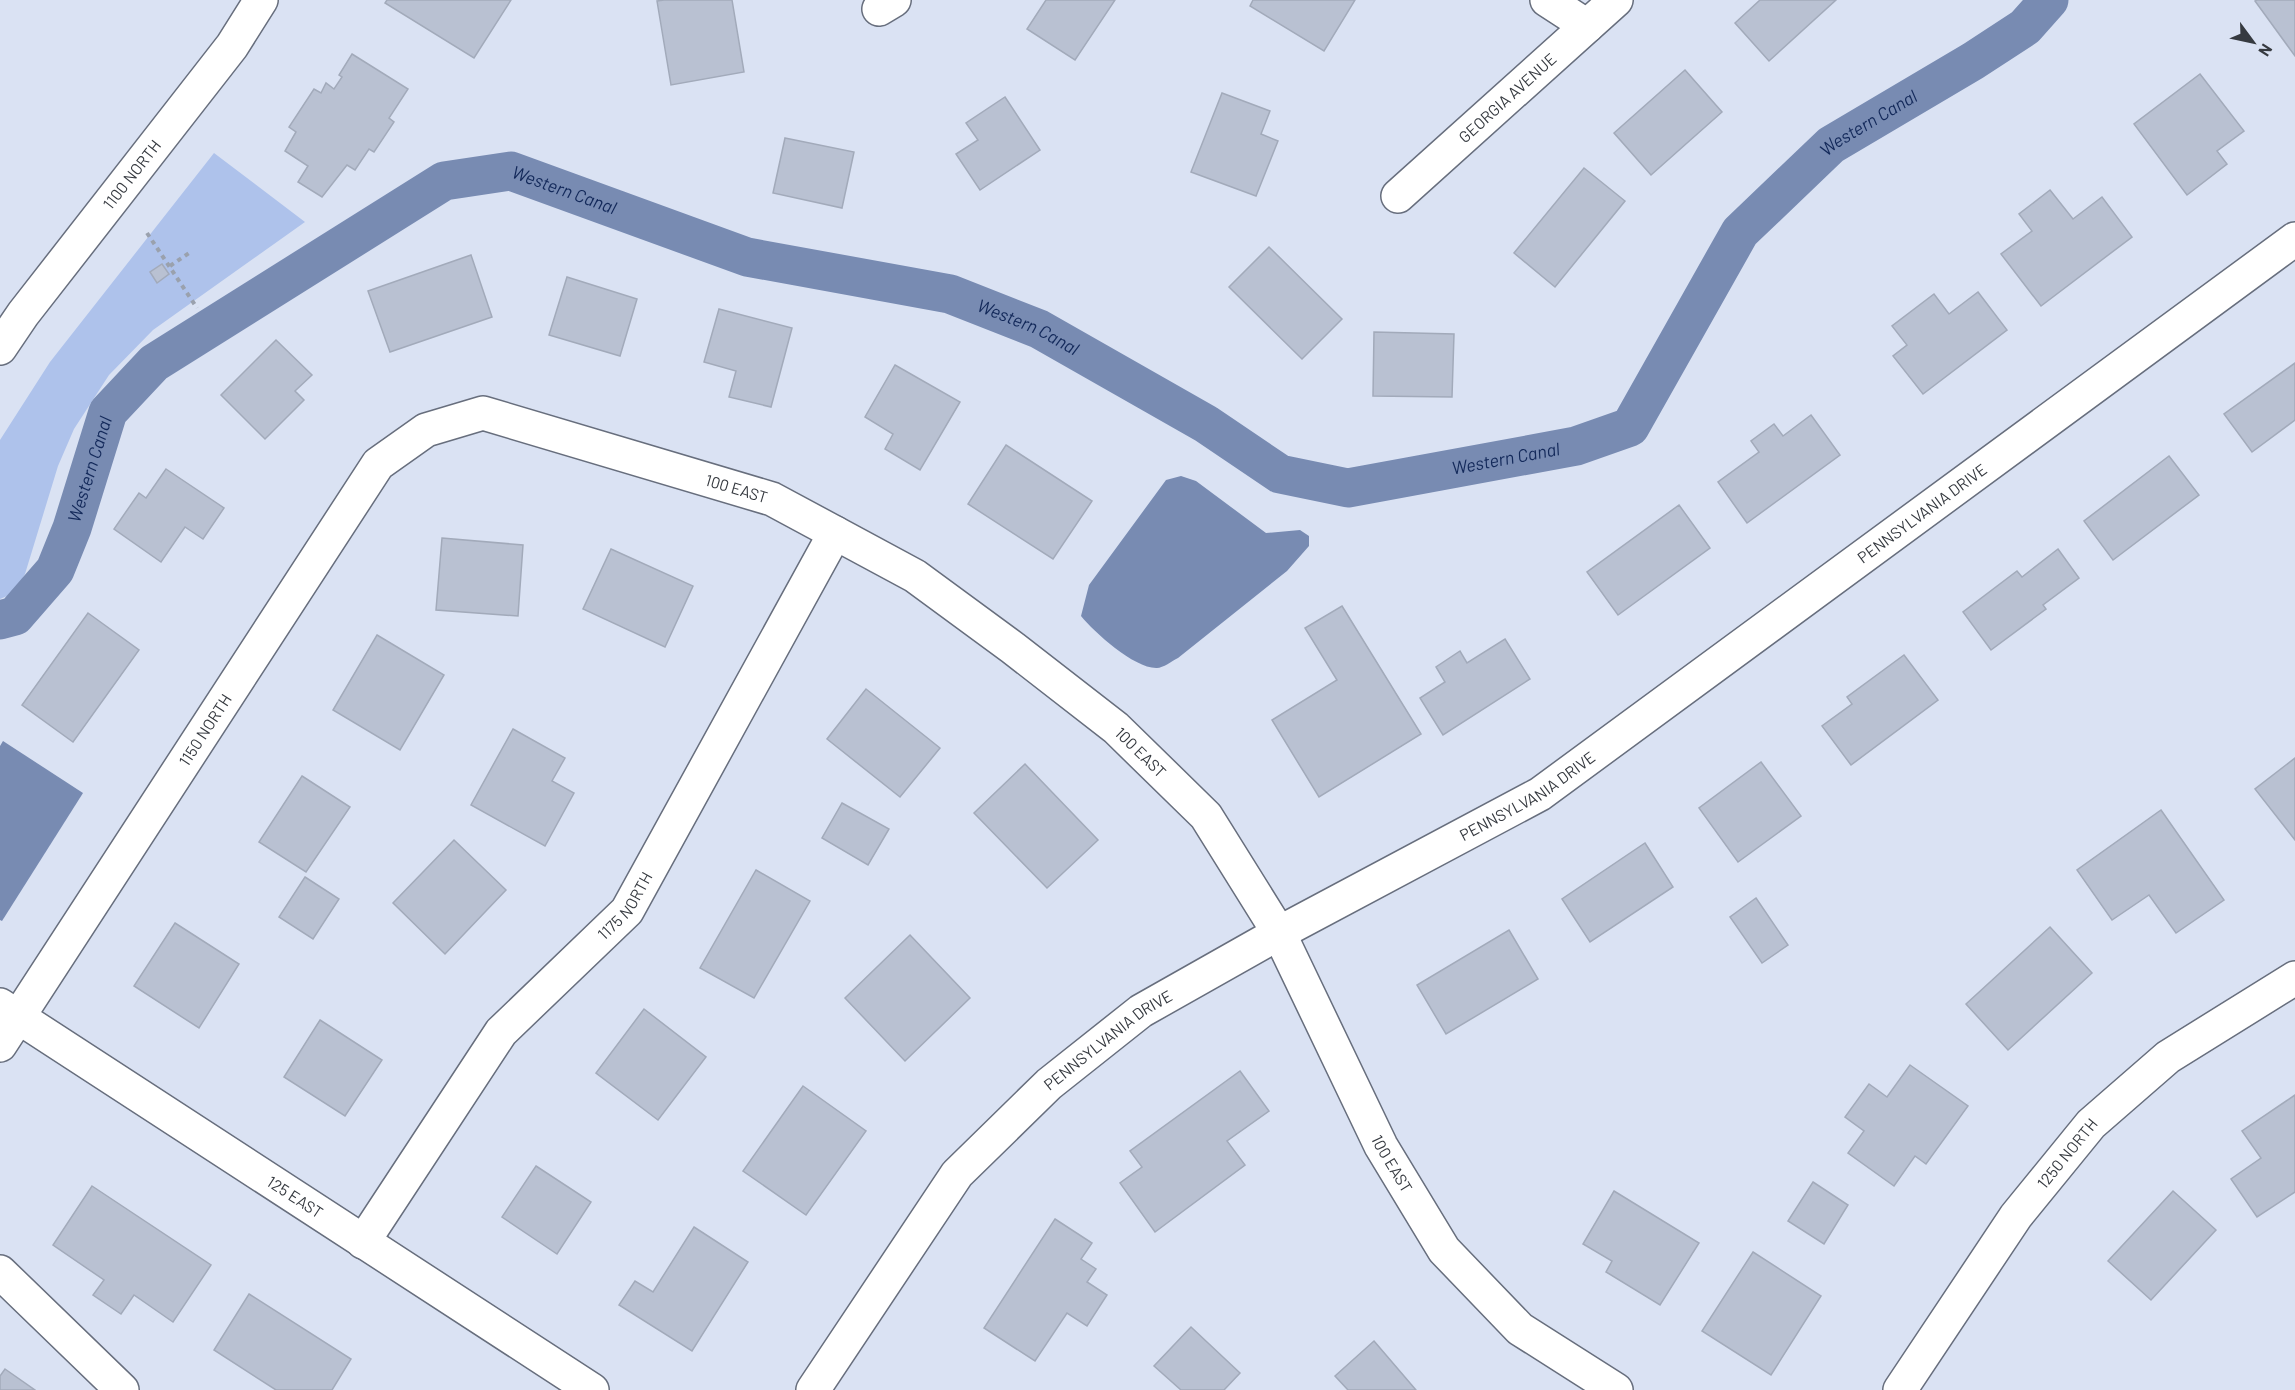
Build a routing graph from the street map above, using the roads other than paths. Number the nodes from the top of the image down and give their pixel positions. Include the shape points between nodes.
1 (261, 0) edge
2 (1547, 0) edge
3 (1616, 0) edge
4 (1587, 26) junction
5 (1398, 196) dead end
6 (2295, 239) edge
7 (0, 348) edge
8 (426, 430) joint
9 (835, 533) junction
10 (1279, 933) junction
11 (2295, 978) edge
12 (9, 1010) edge
13 (0, 1045) edge
14 (363, 1242) junction
15 (0, 1272) edge
16 (122, 1390) edge
17 (592, 1390) edge
18 (813, 1390) edge
19 (1616, 1390) edge
20 (1900, 1390) edge

1 - 7 street, 1100 NORTH via 232,46
2 - 4 street
3 - 4 street, GEORGIA AVENUE
4 - 5 street, GEORGIA AVENUE
6 - 10 street, PENNSYLVANIA DRIVE via 1540,794
8 - 9 street, 100 EAST via 483,413 772,498
8 - 12 street, 1150 NORTH via 378,464
9 - 10 street, 100 EAST via 915,576 1116,728 1206,816
9 - 14 street, 1175 NORTH via 627,912 501,1032
10 - 18 street, PENNSYLVANIA DRIVE via 1141,1011 1040,1092 957,1174
10 - 19 street, 100 EAST via 1381,1146 1444,1250 1520,1329
11 - 20 street, 1250 NORTH via 2168,1057 2091,1124 2016,1216
12 - 13 street, 1150 NORTH
12 - 14 street, 125 EAST
14 - 17 street, 125 EAST
15 - 16 street

